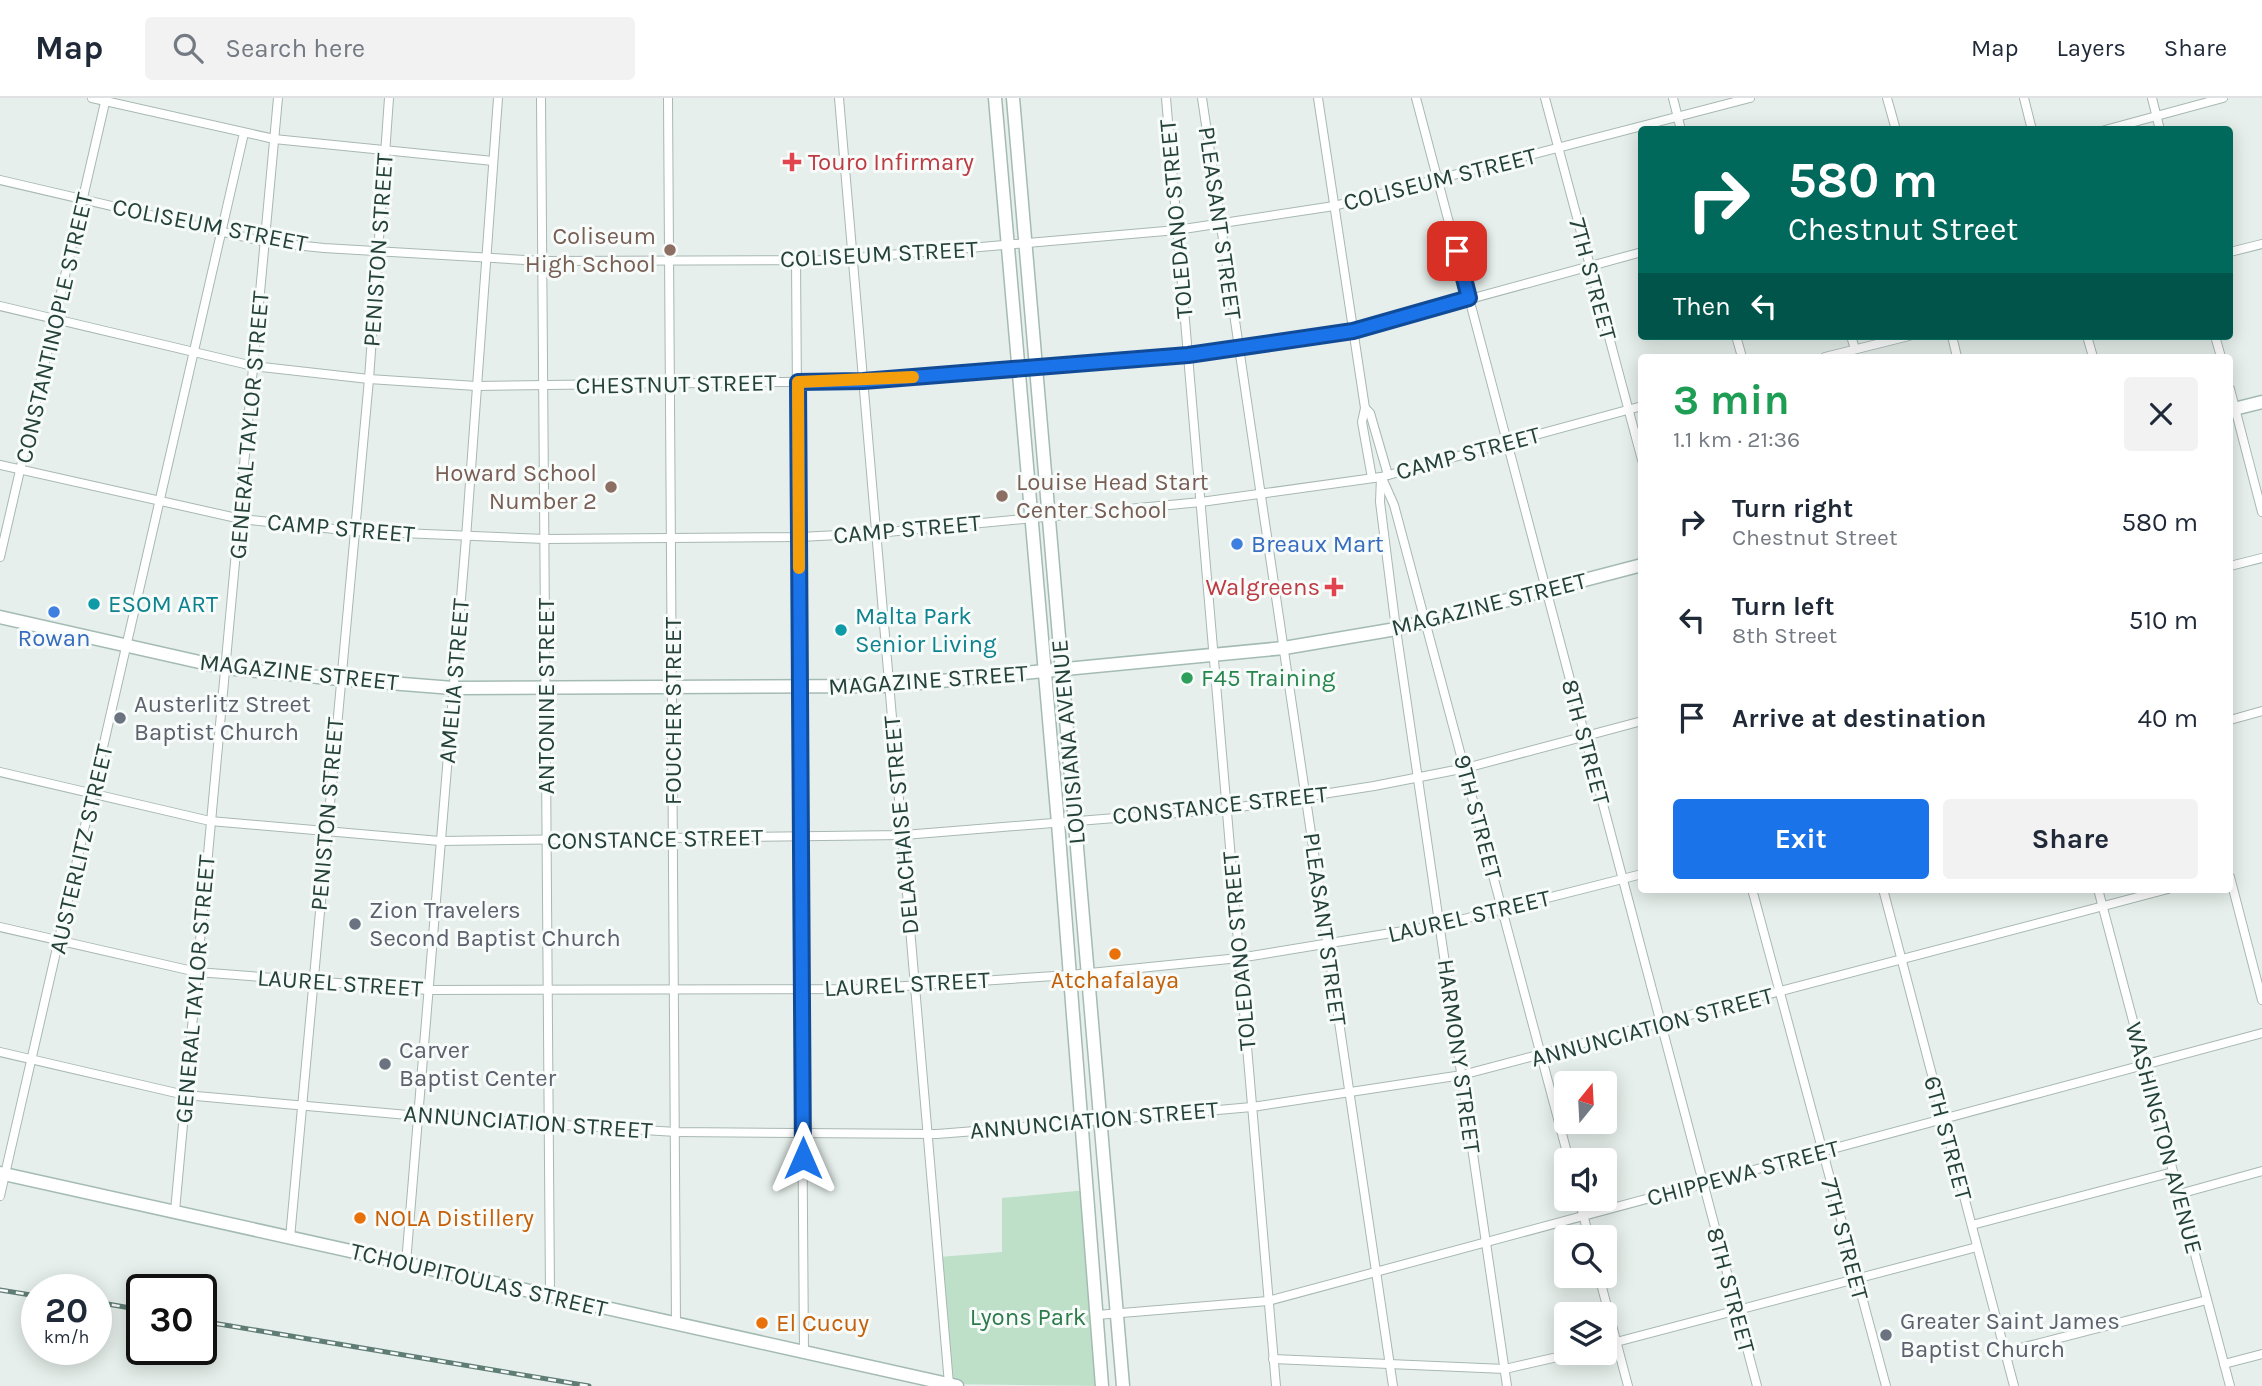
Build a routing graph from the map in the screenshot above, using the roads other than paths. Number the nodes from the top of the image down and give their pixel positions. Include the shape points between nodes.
1 (92, 98) edge
2 (278, 98) edge
3 (389, 98) edge
4 (498, 98) edge
5 (541, 98) edge
6 (668, 98) edge
7 (839, 98) edge
8 (995, 98) edge
9 (1013, 98) edge
10 (1166, 98) edge
11 (1202, 98) edge
12 (1318, 98) edge
13 (1416, 98) edge
14 (1545, 98) edge
15 (1672, 98) edge
16 (1750, 98) edge
17 (1887, 98) edge
18 (2024, 98) edge
19 (2152, 98) edge
20 (2223, 98) edge
21 (106, 100) edge
22 (1677, 116) junction
23 (2157, 116) junction
24 (1641, 126) edge
25 (1680, 126) edge
26 (1895, 126) edge
27 (2031, 126) edge
28 (2120, 126) edge
29 (2159, 126) edge
30 (1638, 127) edge
31 (244, 133) junction
32 (274, 139) junction
33 (1559, 149) junction
34 (384, 151) junction
35 (493, 161) junction
36 (0, 180) edge
37 (1438, 180) junction
38 (84, 200) junction
39 (1334, 206) junction
40 (1219, 226) junction
41 (1177, 230) junction
42 (221, 231) junction
43 (266, 242) junction
44 (2262, 244) edge
45 (1025, 245) junction
46 (1008, 246) junction
47 (2233, 251) edge
48 (377, 252) junction
49 (1638, 254) edge
50 (852, 259) junction
51 (485, 260) junction
52 (668, 260) junction
53 (796, 260) junction
54 (542, 261) junction
55 (1589, 267) junction
56 (1469, 298) junction
57 (0, 306) edge
58 (57, 320) junction
59 (1353, 331) junction
60 (1852, 340) edge
61 (1892, 340) edge
62 (1238, 347) junction
63 (1855, 349) junction
64 (194, 351) junction
65 (1836, 354) edge
66 (1188, 355) junction
67 (253, 366) junction
68 (1035, 367) junction
69 (1018, 369) junction
70 (369, 379) junction
71 (863, 381) junction
72 (798, 382) junction
73 (670, 384) junction
74 (476, 386) junction
75 (544, 386) junction
76 (2262, 401) edge
77 (1638, 407) edge
78 (1365, 408) junction
79 (2233, 409) edge
80 (1628, 410) junction
81 (2233, 412) edge
82 (1506, 443) junction
83 (1638, 446) edge
84 (0, 465) edge
85 (21, 470) junction
86 (1380, 477) junction
87 (1261, 495) junction
88 (159, 502) junction
89 (1201, 502) junction
90 (2262, 512) edge
91 (1049, 517) junction
92 (1031, 518) junction
93 (241, 519) junction
94 (353, 531) junction
95 (877, 533) junction
96 (466, 537) junction
97 (800, 537) junction
98 (673, 538) junction
99 (545, 539) junction
100 (0, 557) edge
101 (2262, 558) edge
102 (2233, 565) edge
103 (1638, 566) edge
104 (1545, 589) junction
105 (0, 617) edge
106 (1425, 622) junction
107 (1395, 629) junction
108 (128, 646) junction
109 (1284, 648) junction
110 (1215, 656) junction
111 (226, 668) junction
112 (1063, 671) junction
113 (1044, 672) junction
114 (339, 679) junction
115 (889, 686) junction
116 (546, 687) junction
117 (672, 687) junction
118 (798, 687) junction
119 (453, 688) junction
120 (2262, 711) edge
121 (2233, 719) edge
122 (1638, 722) edge
123 (1584, 736) junction
124 (1068, 745) junction
125 (1051, 746) junction
126 (1466, 768) junction
127 (0, 772) edge
128 (1418, 779) junction
129 (94, 794) junction
130 (1305, 797) junction
131 (1227, 808) junction
132 (210, 821) junction
133 (1074, 821) junction
134 (1058, 822) junction
135 (326, 833) junction
136 (904, 835) junction
137 (800, 837) junction
138 (674, 838) junction
139 (548, 840) junction
140 (440, 841) junction
141 (1638, 875) edge
142 (1623, 879) junction
143 (2233, 889) edge
144 (1753, 893) edge
145 (1884, 893) edge
146 (2099, 893) edge
147 (2153, 893) edge
148 (2103, 906) junction
149 (1503, 910) junction
150 (1440, 925) junction
151 (0, 927) edge
152 (61, 941) junction
153 (1328, 945) junction
154 (1239, 958) junction
155 (1901, 960) junction
156 (197, 972) junction
157 (1087, 973) junction
158 (1070, 975) junction
159 (312, 983) junction
160 (915, 986) junction
161 (802, 989) junction
162 (428, 990) junction
163 (550, 990) junction
164 (674, 990) junction
165 (1782, 993) junction
166 (2262, 1000) edge
167 (1661, 1025) junction
168 (2262, 1033) edge
169 (0, 1052) edge
170 (1541, 1056) junction
171 (32, 1060) junction
172 (2145, 1066) junction
173 (1462, 1075) junction
174 (1349, 1093) junction
175 (185, 1095) junction
176 (302, 1105) junction
177 (1252, 1107) junction
178 (419, 1116) junction
179 (1100, 1120) junction
180 (1944, 1121) junction
181 (1082, 1122) junction
182 (550, 1126) junction
183 (676, 1132) junction
184 (802, 1132) junction
185 (928, 1133) junction
186 (1566, 1148) edge
187 (1821, 1152) junction
188 (2262, 1171) edge
189 (2173, 1172) junction
190 (3, 1174) edge
191 (1702, 1182) junction
192 (2179, 1194) junction
193 (0, 1196) edge
194 (175, 1211) junction
195 (1582, 1211) edge
196 (1583, 1216) junction
197 (1586, 1225) edge
198 (1972, 1225) junction
199 (290, 1238) junction
200 (1486, 1242) junction
201 (1977, 1247) junction
202 (406, 1264) junction
203 (1375, 1272) junction
204 (1856, 1279) junction
205 (550, 1295) junction
206 (2207, 1300) junction
207 (1268, 1301) junction
208 (1736, 1309) junction
209 (1117, 1314) junction
210 (1097, 1315) junction
211 (676, 1324) junction
212 (1617, 1342) joint
213 (2005, 1352) junction
214 (804, 1353) junction
215 (2262, 1354) edge
216 (1554, 1358) edge
217 (1273, 1359) junction
218 (1390, 1363) junction
219 (2224, 1364) junction
220 (1505, 1369) junction
221 (953, 1385) edge
222 (1102, 1386) edge
223 (1123, 1386) edge
224 (1276, 1386) edge
225 (1393, 1386) edge
226 (1507, 1386) edge
227 (1628, 1386) edge
228 (1756, 1386) edge
229 (1886, 1386) edge
230 (2014, 1386) edge
231 (2230, 1386) edge

1 - 21 street
2 - 32 street, GENERAL TAYLOR STREET
3 - 34 street, PENISTON STREET
4 - 35 street, AMELIA STREET
5 - 54 street, ANTONINE STREET
6 - 52 street, FOUCHER STREET
7 - 50 street, DELACHAISE STREET
8 - 46 street, LOUISIANA AVENUE
9 - 45 street, LOUISIANA AVENUE
10 - 41 street, TOLEDANO STREET
11 - 40 street, PLEASANT STREET
12 - 39 street, HARMONY STREET
13 - 37 street, 8TH STREET
14 - 33 street, 7TH STREET
15 - 22 street
16 - 22 street, COLISEUM STREET
17 - 26 street
18 - 27 street
19 - 23 street
20 - 23 street
21 - 31 street
21 - 38 street, CONSTANTINOPLE STREET
22 - 24 street, COLISEUM STREET
22 - 25 street
23 - 28 street
23 - 29 street
30 - 33 street, COLISEUM STREET
31 - 32 street
31 - 42 street, AUSTERLITZ STREET
32 - 34 street
32 - 43 street, GENERAL TAYLOR STREET
33 - 37 street, COLISEUM STREET
33 - 55 street, 7TH STREET
34 - 35 street
34 - 48 street, PENISTON STREET
35 - 51 street, AMELIA STREET
36 - 38 street, COLISEUM STREET
37 - 39 street, COLISEUM STREET
37 - 56 street, 8TH STREET
38 - 42 street, COLISEUM STREET
38 - 58 street, CONSTANTINOPLE STREET
39 - 40 street, COLISEUM STREET
39 - 59 street, HARMONY STREET
40 - 41 street, COLISEUM STREET
40 - 62 street, PLEASANT STREET
41 - 45 street, COLISEUM STREET
41 - 66 street, TOLEDANO STREET
42 - 43 street, COLISEUM STREET
42 - 64 street, AUSTERLITZ STREET
43 - 48 street, COLISEUM STREET
43 - 67 street, GENERAL TAYLOR STREET
44 - 47 street
45 - 46 street, COLISEUM STREET
45 - 68 street, LOUISIANA AVENUE
46 - 50 street, COLISEUM STREET
46 - 69 street, LOUISIANA AVENUE
48 - 51 street, COLISEUM STREET
48 - 70 street, PENISTON STREET
49 - 55 street, CHESTNUT STREET
50 - 53 street, COLISEUM STREET
50 - 71 street, DELACHAISE STREET
51 - 54 street, COLISEUM STREET
51 - 74 street, AMELIA STREET
52 - 53 street, COLISEUM STREET
52 - 54 street, COLISEUM STREET
52 - 73 street, FOUCHER STREET
53 - 72 street
54 - 75 street, ANTONINE STREET
55 - 56 street, CHESTNUT STREET
55 - 80 street, 7TH STREET
56 - 59 street, CHESTNUT STREET
56 - 82 street, 8TH STREET
57 - 58 street, CHESTNUT STREET
58 - 64 street, CHESTNUT STREET
58 - 85 street, CONSTANTINOPLE STREET
59 - 62 street, CHESTNUT STREET
59 - 78 street, HARMONY STREET
60 - 63 street
61 - 63 street
62 - 66 street, CHESTNUT STREET
62 - 87 street, PLEASANT STREET
63 - 65 street
64 - 67 street, CHESTNUT STREET
64 - 88 street, AUSTERLITZ STREET
66 - 68 street, CHESTNUT STREET
66 - 89 street, TOLEDANO STREET
67 - 70 street, CHESTNUT STREET
67 - 93 street, GENERAL TAYLOR STREET
68 - 69 street, CHESTNUT STREET
68 - 91 street, LOUISIANA AVENUE
69 - 71 street, CHESTNUT STREET
69 - 92 street, LOUISIANA AVENUE
70 - 74 street, CHESTNUT STREET
70 - 94 street, PENISTON STREET
71 - 72 street, CHESTNUT STREET
71 - 95 street, DELACHAISE STREET
72 - 73 street, CHESTNUT STREET
72 - 97 street
73 - 75 street, CHESTNUT STREET
73 - 98 street, FOUCHER STREET
74 - 75 street, CHESTNUT STREET
74 - 96 street, AMELIA STREET
75 - 99 street, ANTONINE STREET
76 - 79 street
77 - 80 street, CAMP STREET
78 - 86 street, HARMONY STREET via 1372,419
78 - 86 street via 1362,422
80 - 82 street, CAMP STREET
80 - 83 street, 7TH STREET
81 - 90 street
82 - 86 street, CAMP STREET
82 - 104 street, 8TH STREET
84 - 85 street, CAMP STREET
85 - 88 street, CAMP STREET
85 - 100 street, CONSTANTINOPLE STREET
86 - 87 street, CAMP STREET
86 - 106 street, 9TH STREET via 1394,505
86 - 107 street, HARMONY STREET
87 - 89 street, CAMP STREET
87 - 109 street, PLEASANT STREET
88 - 93 street, CAMP STREET
88 - 108 street, AUSTERLITZ STREET
89 - 91 street, CAMP STREET
89 - 110 street, TOLEDANO STREET
91 - 92 street, CAMP STREET
91 - 112 street, LOUISIANA AVENUE
92 - 95 street, CAMP STREET
92 - 113 street, LOUISIANA AVENUE
93 - 94 street, CAMP STREET
93 - 111 street, GENERAL TAYLOR STREET
94 - 96 street, CAMP STREET
94 - 114 street, PENISTON STREET
95 - 97 street, CAMP STREET
95 - 115 street, DELACHAISE STREET
96 - 99 street, CAMP STREET
96 - 119 street, AMELIA STREET
97 - 98 street, CAMP STREET
97 - 118 street
98 - 99 street, CAMP STREET
98 - 117 street, FOUCHER STREET
99 - 116 street, ANTONINE STREET
101 - 102 street
103 - 104 street, MAGAZINE STREET
104 - 106 street, MAGAZINE STREET
104 - 123 street, 8TH STREET
105 - 108 street, MAGAZINE STREET
106 - 107 street, MAGAZINE STREET
106 - 126 street, 9TH STREET
107 - 109 street, MAGAZINE STREET
107 - 128 street, HARMONY STREET
108 - 111 street, MAGAZINE STREET
108 - 129 street, AUSTERLITZ STREET
109 - 110 street, MAGAZINE STREET
109 - 130 street, PLEASANT STREET
110 - 112 street, MAGAZINE STREET
110 - 131 street, TOLEDANO STREET
111 - 114 street, MAGAZINE STREET
111 - 132 street, GENERAL TAYLOR STREET
112 - 113 street, MAGAZINE STREET
112 - 124 street, LOUISIANA AVENUE
113 - 115 street, MAGAZINE STREET
113 - 125 street, LOUISIANA AVENUE
114 - 119 street, MAGAZINE STREET
114 - 135 street, PENISTON STREET
115 - 118 street, MAGAZINE STREET
115 - 136 street, DELACHAISE STREET
116 - 117 street, MAGAZINE STREET
116 - 119 street, MAGAZINE STREET
116 - 139 street, ANTONINE STREET
117 - 118 street, MAGAZINE STREET
117 - 138 street, FOUCHER STREET
118 - 137 street
119 - 140 street, AMELIA STREET
120 - 121 street
122 - 123 street, CONSTANCE STREET
123 - 126 street, CONSTANCE STREET
123 - 142 street, 8TH STREET
124 - 125 street
124 - 133 street, LOUISIANA AVENUE
125 - 134 street, LOUISIANA AVENUE
126 - 128 street, CONSTANCE STREET
126 - 149 street, 9TH STREET
127 - 129 street, CONSTANCE STREET
128 - 130 street, CONSTANCE STREET
128 - 150 street, HARMONY STREET
129 - 132 street, CONSTANCE STREET
129 - 152 street, AUSTERLITZ STREET
130 - 131 street, CONSTANCE STREET
130 - 153 street, PLEASANT STREET
131 - 133 street, CONSTANCE STREET
131 - 154 street, TOLEDANO STREET
132 - 135 street, CONSTANCE STREET
132 - 156 street, GENERAL TAYLOR STREET
133 - 134 street, CONSTANCE STREET
133 - 157 street, LOUISIANA AVENUE
134 - 136 street, CONSTANCE STREET
134 - 158 street, LOUISIANA AVENUE
135 - 140 street, CONSTANCE STREET
135 - 159 street, PENISTON STREET
136 - 137 street, CONSTANCE STREET
136 - 160 street, DELACHAISE STREET
137 - 138 street, CONSTANCE STREET
137 - 161 street
138 - 139 street, CONSTANCE STREET
138 - 164 street, FOUCHER STREET
139 - 140 street, CONSTANCE STREET
139 - 163 street, ANTONINE STREET
140 - 162 street, AMELIA STREET
141 - 142 street, LAUREL STREET
142 - 149 street, LAUREL STREET
142 - 167 street, 8TH STREET
143 - 166 street
144 - 165 street, 7TH STREET
145 - 155 street, 6TH STREET
146 - 148 street, WASHINGTON AVENUE
147 - 148 street, ANNUNCIATION STREET
148 - 155 street, ANNUNCIATION STREET
148 - 172 street, WASHINGTON AVENUE
149 - 150 street, LAUREL STREET
149 - 170 street, 9TH STREET
150 - 153 street, LAUREL STREET
150 - 173 street, HARMONY STREET
151 - 152 street, LAUREL STREET
152 - 156 street, LAUREL STREET
152 - 171 street, AUSTERLITZ STREET
153 - 154 street, LAUREL STREET
153 - 174 street, PLEASANT STREET
154 - 157 street, LAUREL STREET
154 - 177 street, TOLEDANO STREET
155 - 165 street, ANNUNCIATION STREET
155 - 180 street, 6TH STREET
156 - 159 street, LAUREL STREET
156 - 175 street, GENERAL TAYLOR STREET
157 - 158 street, LAUREL STREET
157 - 179 street, LOUISIANA AVENUE
158 - 160 street, LAUREL STREET
158 - 181 street, LOUISIANA AVENUE
159 - 162 street, LAUREL STREET
159 - 176 street, PENISTON STREET
160 - 161 street, LAUREL STREET
160 - 185 street, DELACHAISE STREET
161 - 164 street, LAUREL STREET
161 - 184 street
162 - 163 street, LAUREL STREET
162 - 178 street, AMELIA STREET
163 - 164 street, LAUREL STREET
163 - 182 street, ANTONINE STREET
164 - 183 street, FOUCHER STREET
165 - 167 street, ANNUNCIATION STREET
165 - 187 street, 7TH STREET
167 - 170 street, ANNUNCIATION STREET
167 - 191 street, 8TH STREET
168 - 172 street, CHIPPEWA STREET
169 - 171 street, ANNUNCIATION STREET
170 - 173 street, ANNUNCIATION STREET
170 - 186 street, 9TH STREET
171 - 175 street, ANNUNCIATION STREET
171 - 190 street, AUSTERLITZ STREET
172 - 180 street, CHIPPEWA STREET
172 - 189 street, WASHINGTON AVENUE
173 - 174 street, ANNUNCIATION STREET
173 - 200 street, HARMONY STREET
174 - 177 street, ANNUNCIATION STREET
174 - 203 street, PLEASANT STREET
175 - 176 street, ANNUNCIATION STREET
175 - 194 street, GENERAL TAYLOR STREET
176 - 178 street, ANNUNCIATION STREET
176 - 199 street, PENISTON STREET
177 - 179 street, ANNUNCIATION STREET
177 - 207 street, TOLEDANO STREET
178 - 182 street, ANNUNCIATION STREET
178 - 202 street, AMELIA STREET
179 - 181 street, ANNUNCIATION STREET
179 - 209 street, LOUISIANA AVENUE
180 - 187 street, CHIPPEWA STREET
180 - 198 street, 6TH STREET
181 - 185 street, ANNUNCIATION STREET
181 - 210 street, LOUISIANA AVENUE
182 - 183 street, ANNUNCIATION STREET
182 - 205 street, ANTONINE STREET
183 - 184 street, ANNUNCIATION STREET
183 - 211 street, FOUCHER STREET
184 - 185 street, ANNUNCIATION STREET
184 - 214 street
185 - 221 street, DELACHAISE STREET
187 - 191 street, CHIPPEWA STREET
187 - 204 street, 7TH STREET
188 - 192 street
189 - 192 street, WASHINGTON AVENUE
189 - 198 street
190 - 193 street, AUSTERLITZ STREET
190 - 194 street, TCHOUPITOULAS STREET
191 - 196 street, CHIPPEWA STREET
191 - 208 street, 8TH STREET
192 - 206 street, WASHINGTON AVENUE
194 - 199 street, TCHOUPITOULAS STREET
195 - 196 street
196 - 197 street
196 - 200 street, CHIPPEWA STREET
198 - 201 street, 6TH STREET
199 - 202 street, TCHOUPITOULAS STREET
200 - 203 street, CHIPPEWA STREET
200 - 220 street, HARMONY STREET
201 - 204 street
201 - 213 street, 6TH STREET
202 - 205 street, TCHOUPITOULAS STREET
203 - 207 street, CHIPPEWA STREET
203 - 218 street, PLEASANT STREET
204 - 208 street
204 - 229 street, 7TH STREET
205 - 211 street, TCHOUPITOULAS STREET
206 - 213 street
206 - 219 street, WASHINGTON AVENUE
207 - 209 street, CHIPPEWA STREET
207 - 217 street, TOLEDANO STREET
208 - 212 street
208 - 228 street, 8TH STREET
209 - 210 street, CHIPPEWA STREET
209 - 223 street, LOUISIANA AVENUE
210 - 222 street, LOUISIANA AVENUE
211 - 214 street, TCHOUPITOULAS STREET
212 - 227 street
213 - 230 street, 6TH STREET
214 - 221 street, TCHOUPITOULAS STREET
215 - 219 street
216 - 220 street
217 - 218 street
217 - 224 street, TOLEDANO STREET
218 - 220 street
218 - 225 street, PLEASANT STREET
219 - 231 street, WASHINGTON AVENUE
220 - 226 street, HARMONY STREET

